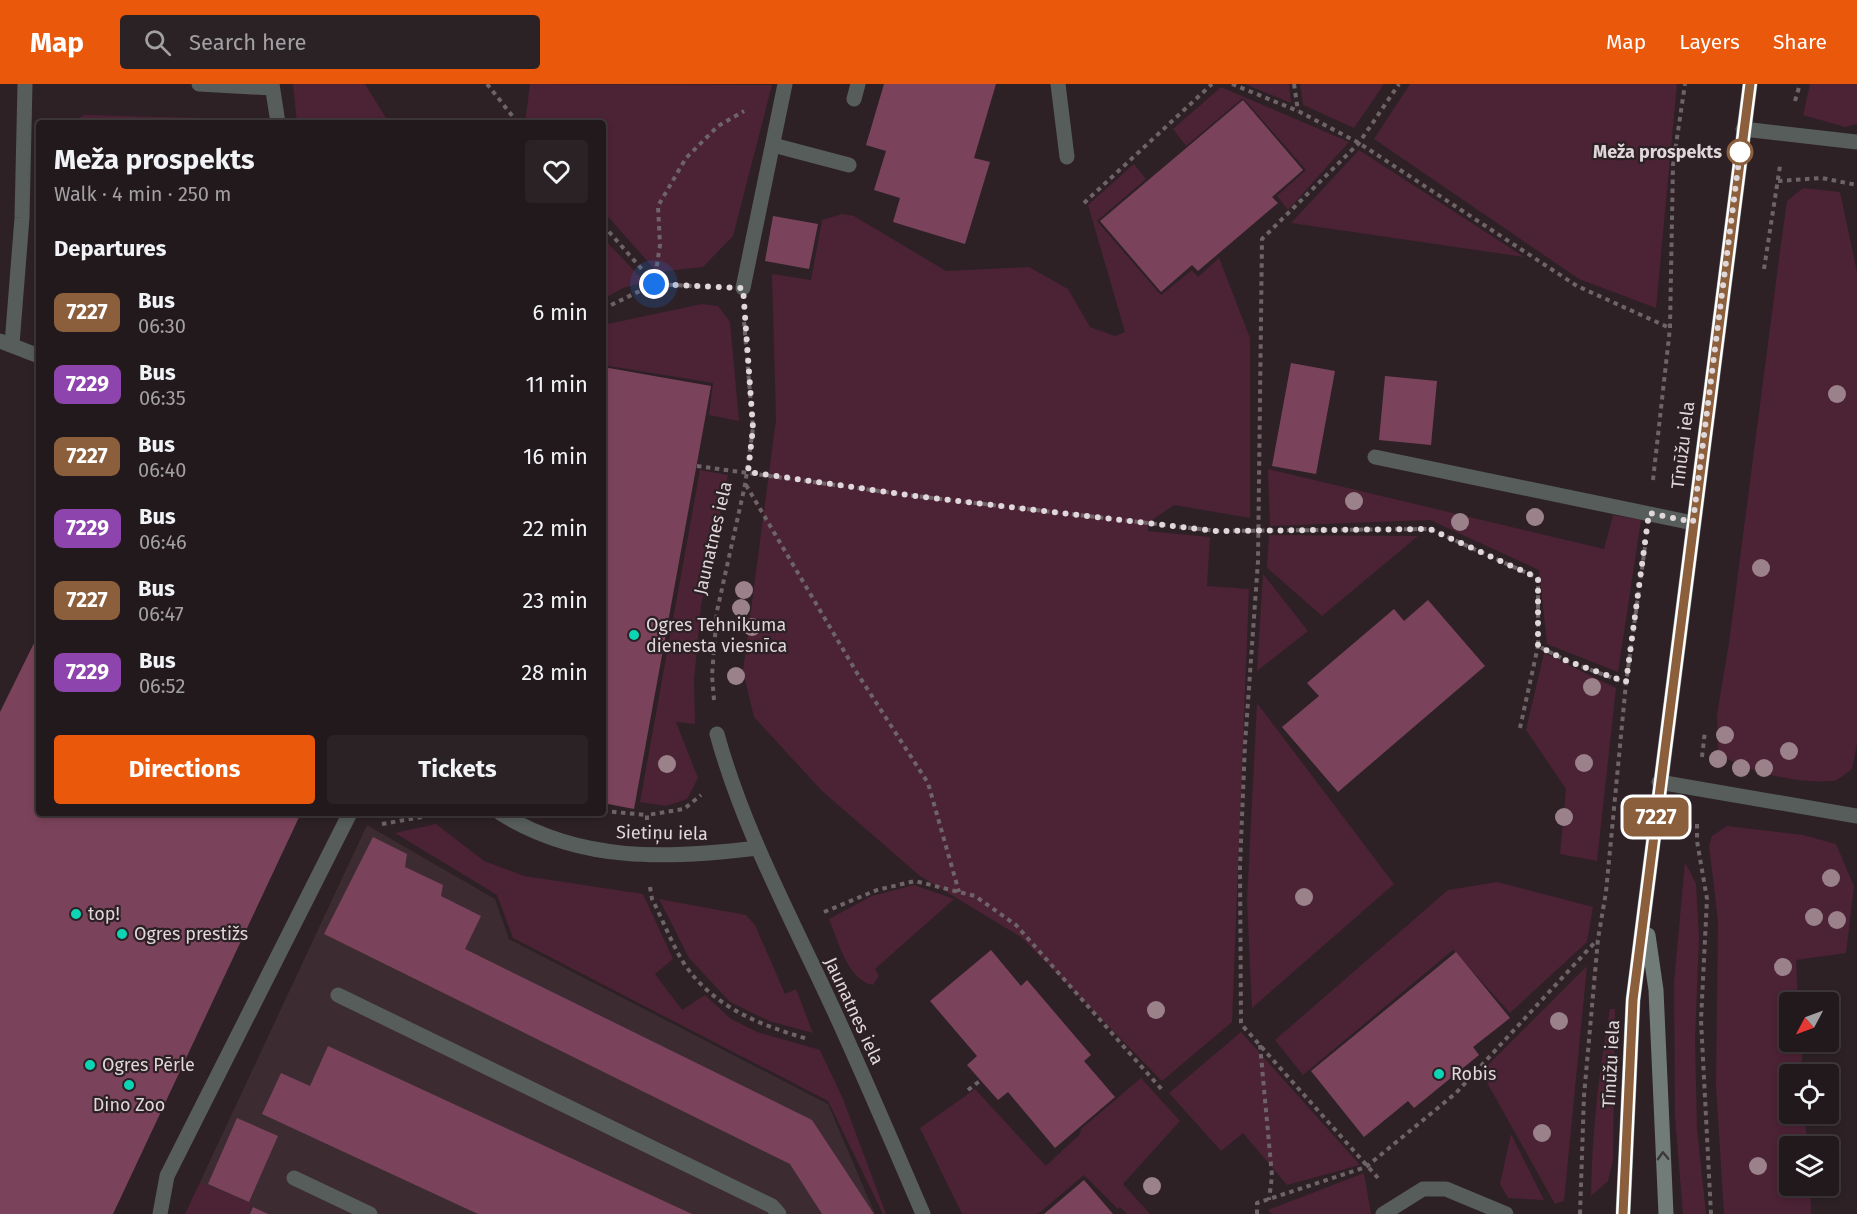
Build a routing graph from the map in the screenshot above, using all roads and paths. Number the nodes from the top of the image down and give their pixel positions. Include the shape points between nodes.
1 (25, 84) edge
2 (199, 84) edge
3 (488, 84) edge
4 (785, 84) edge
5 (858, 84) edge
6 (1058, 84) edge
7 (1212, 84) edge
8 (1232, 84) edge
9 (1294, 84) edge
10 (1399, 84) edge
11 (1685, 84) edge
12 (1750, 84) edge
13 (1800, 84) edge
14 (272, 86) edge
15 (854, 99) dead end
16 (745, 110) dead end
17 (1298, 111) junction
18 (278, 120) edge
19 (516, 120) edge
20 (1743, 129) junction
21 (1786, 135) junction
22 (1359, 142) junction
23 (1857, 142) edge
24 (773, 145) junction
25 (1067, 158) dead end
26 (849, 165) dead end
27 (1778, 181) junction
28 (1857, 185) edge
29 (1083, 203) dead end
30 (606, 228) edge
31 (1763, 272) dead end
32 (654, 284) junction
33 (743, 288) junction
34 (606, 308) edge
35 (1670, 328) junction
36 (6, 343) edge
37 (36, 355) edge
38 (1375, 457) dead end
39 (697, 466) dead end
40 (748, 472) junction
41 (746, 484) junction
42 (1649, 513) junction
43 (1693, 522) junction
44 (1258, 531) junction
45 (1538, 646) junction
46 (1626, 682) junction
47 (1706, 719) dead end
48 (1520, 728) dead end
49 (717, 734) joint
50 (1659, 782) junction
51 (1699, 788) junction
52 (606, 811) edge
53 (647, 815) dead end
54 (348, 816) edge
55 (427, 816) edge
56 (505, 816) edge
57 (1857, 816) edge
58 (341, 831) junction
59 (758, 848) junction
60 (646, 856) junction
61 (959, 892) junction
62 (1646, 918) junction
63 (793, 927) junction
64 (1598, 939) junction
65 (338, 995) dead end
66 (841, 1026) junction
67 (1259, 1044) junction
68 (981, 1080) dead end
69 (968, 1090) dead end
70 (1164, 1092) dead end
71 (1366, 1167) junction
72 (294, 1178) dead end
73 (1269, 1200) junction
74 (160, 1214) edge
75 (370, 1214) edge
76 (779, 1214) edge
77 (923, 1214) edge
78 (1257, 1214) edge
79 (1383, 1214) edge
80 (1506, 1214) edge
81 (1580, 1214) edge
82 (1623, 1214) edge
83 (1666, 1214) edge
84 (1712, 1214) edge

1 - 36 street via 22,218
2 - 14 street
3 - 19 path
4 - 24 street
5 - 15 street
6 - 25 street
7 - 29 path
8 - 17 path
9 - 17 path
10 - 22 path
11 - 35 path via 1673,165
12 - 20 main road, Tīnūžu iela
13 - 21 path
14 - 18 street
16 - 32 path via 718,126 686,159 658,206 660,245
17 - 22 path
20 - 21 street
20 - 43 main road, Tīnūžu iela
21 - 23 street
21 - 27 path
22 - 35 path via 1577,286
22 - 44 path via 1262,239
24 - 26 street
24 - 33 street
27 - 28 path via 1822,178
27 - 31 path
30 - 32 path
32 - 33 path
32 - 34 path
33 - 40 path, Jaunatnes iela via 753,428
35 - 42 path
36 - 37 street
38 - 42 street
39 - 40 path
40 - 41 path, Jaunatnes iela
40 - 44 path via 1216,531
41 - 49 path, Jaunatnes iela via 717,611 712,675
41 - 61 path via 857,673 928,783
42 - 43 street
42 - 46 path
43 - 50 main road, Tīnūžu iela
44 - 45 path via 1430,529 1538,578
44 - 67 path via 1240,866 1241,1024
45 - 46 path
45 - 48 path
46 - 64 path
47 - 51 path
49 - 59 street, Jaunatnes iela via 727,772
50 - 51 street
50 - 62 main road, Tīnūžu iela
51 - 57 street
51 - 84 path via 1697,841 1707,899 1701,1020
52 - 53 path
54 - 58 street
55 - 58 path
56 - 60 street, Sietiņu iela via 582,849
58 - 74 street via 167,1176
59 - 60 street, Sietiņu iela
59 - 63 street, Jaunatnes iela
60 - 66 path via 652,899 685,965 720,1003 765,1027 814,1040
61 - 63 path via 915,881 877,890
61 - 70 path via 975,896 1016,924
62 - 82 main road, Tīnūžu iela via 1633,1000
83 -> 62 main road, Tīnūžu iela via 1656,990
63 - 66 street, Jaunatnes iela
64 - 71 path via 1456,1093
64 - 81 path via 1584,1096
65 - 76 street via 772,1206
66 - 77 street, Jaunatnes iela
67 - 71 path
67 - 73 path via 1272,1176
68 - 69 path
71 - 73 path
72 - 75 street
73 - 78 path via 1257,1203
79 - 80 street via 1423,1189 1446,1189

